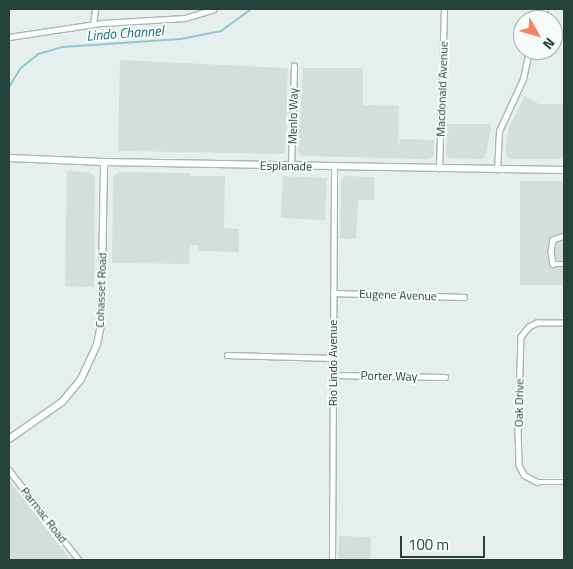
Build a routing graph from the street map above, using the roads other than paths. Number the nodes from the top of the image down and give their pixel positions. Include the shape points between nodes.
1 (95, 9) edge
2 (214, 9) edge
3 (444, 9) edge
4 (93, 24) junction
5 (9, 37) edge
6 (526, 60) edge
7 (294, 66) dead end
8 (9, 158) edge
9 (104, 162) junction
10 (291, 166) junction
11 (334, 166) junction
12 (439, 169) junction
13 (496, 170) junction
14 (564, 170) edge
15 (564, 236) edge
16 (564, 264) edge
17 (333, 293) junction
18 (464, 297) dead end
19 (564, 323) edge
20 (227, 355) dead end
21 (333, 358) junction
22 (333, 375) junction
23 (445, 377) dead end
24 (9, 440) edge
25 (9, 470) edge
26 (564, 482) edge
27 (79, 560) edge
28 (332, 560) edge

1 - 4 street
2 - 4 street via 178,19
3 - 12 street, Macdonald Avenue
4 - 5 street
6 - 13 street via 520,85 499,131
7 - 10 street, Menlo Way
8 - 9 main road, Esplanade
9 - 10 main road, Esplanade
9 - 24 main road, Cohasset Road via 101,322 97,346 81,379 62,402
10 - 11 main road, Esplanade
11 - 12 main road, Esplanade
11 - 17 street, Rio Lindo Avenue
12 - 13 main road, Esplanade
13 - 14 main road, Esplanade
15 - 16 street via 553,240 551,251 553,264
17 - 18 street, Eugene Avenue
17 - 21 street, Rio Lindo Avenue
19 - 26 street, Oak Drive via 537,323 521,337 518,432 519,465 524,475 537,482
20 - 21 street
21 - 22 street, Rio Lindo Avenue
22 - 23 street, Porter Way
22 - 28 street, Rio Lindo Avenue
25 - 27 street, Parmac Road

